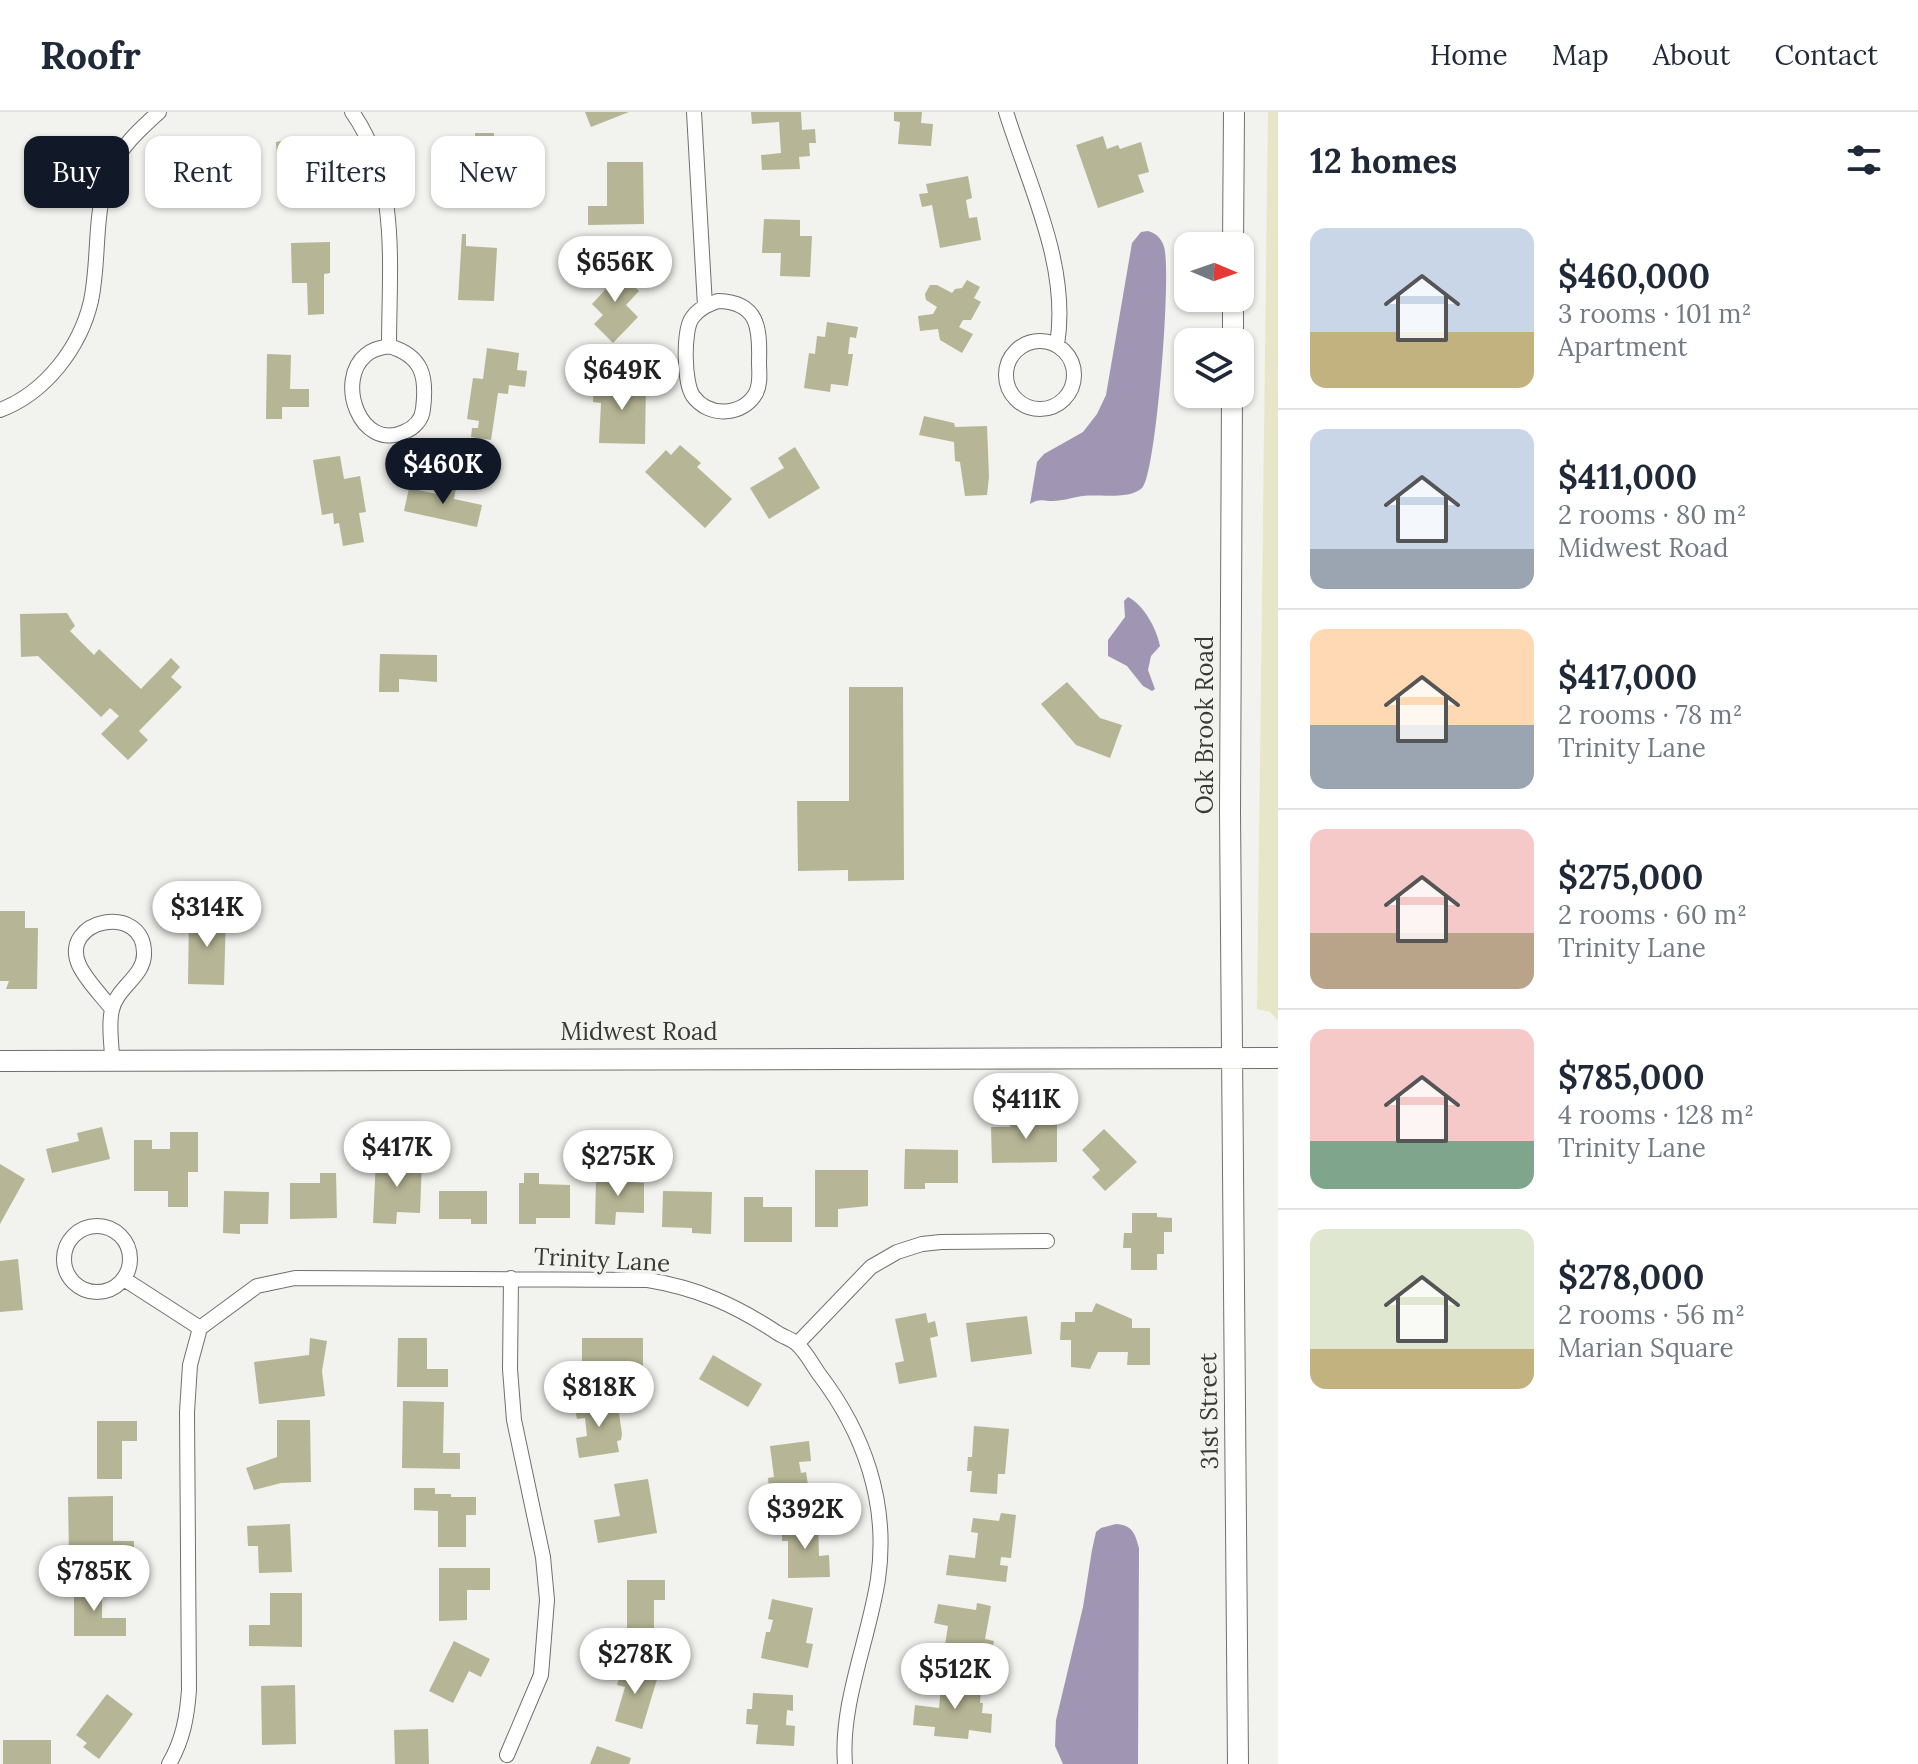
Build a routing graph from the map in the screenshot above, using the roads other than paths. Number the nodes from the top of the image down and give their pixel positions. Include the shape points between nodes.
1 (159, 112) edge
2 (352, 112) edge
3 (694, 112) edge
4 (1006, 112) edge
5 (1234, 112) edge
6 (1233, 232) edge
7 (705, 306) junction
8 (1057, 345) junction
9 (389, 346) junction
10 (1232, 408) edge
11 (0, 410) edge
12 (112, 1009) junction
13 (1232, 1057) junction
14 (1278, 1058) edge
15 (112, 1059) junction
16 (0, 1061) edge
17 (1047, 1241) dead end
18 (511, 1278) junction
19 (124, 1279) junction
20 (200, 1328) junction
21 (797, 1344) junction
22 (507, 1755) dead end
23 (169, 1764) edge
24 (845, 1764) edge
25 (1238, 1764) edge

1 - 11 street via 109,171 96,230 91,302 69,353 33,392
2 - 9 street via 376,160 387,206
3 - 7 street
4 - 8 street via 1053,260 1061,322
5 - 6 main road
7 - 7 street via 718,301 739,305 755,320 760,334 759,384 741,408 719,412 701,404 689,387 687,331
8 - 8 street via 1074,367 1068,395 1054,407 1026,406 1008,385 1011,358 1037,341
9 - 9 street via 416,360 424,383 419,421 389,436 370,430 354,403 358,363 372,350
10 - 13 main road, Oak Brook Road
12 - 12 street via 145,954 136,929 113,921 82,933 76,955
12 - 15 street
13 - 14 main road, Midwest Road
13 - 15 main road, Midwest Road
13 - 25 main road, 31st Street
15 - 16 main road, Midwest Road
17 - 21 street via 941,1242 897,1252 871,1267
18 - 20 street, Trinity Lane via 275,1280 257,1286
18 - 21 street, Trinity Lane via 675,1284 731,1304
18 - 22 street via 514,1420 547,1600 541,1675
19 - 19 street via 131,1259 114,1230 87,1227 73,1237 64,1266 75,1285 105,1292
19 - 20 street
20 - 23 street via 188,1375 189,1690 181,1740
21 - 24 street, Trinity Lane via 851,1421 879,1511 878,1576 844,1732

